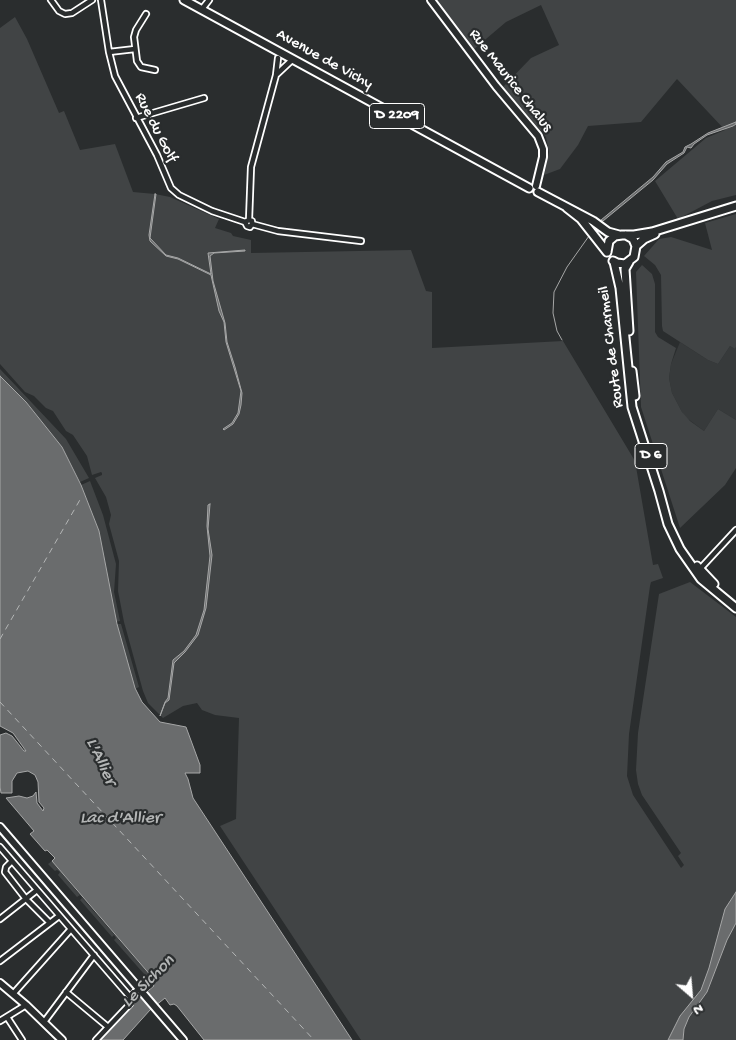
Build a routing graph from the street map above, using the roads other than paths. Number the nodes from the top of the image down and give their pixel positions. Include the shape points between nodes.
1 (51, 0) edge
2 (92, 0) edge
3 (101, 0) edge
4 (184, 0) edge
5 (209, 0) edge
6 (431, 0) edge
7 (202, 9) junction
8 (146, 14) dead end
9 (135, 49) junction
10 (109, 52) junction
11 (278, 58) dead end
12 (294, 59) junction
13 (155, 70) dead end
14 (276, 75) junction
15 (204, 98) dead end
16 (136, 118) junction
17 (534, 189) junction
18 (736, 206) edge
19 (567, 208) junction
20 (736, 210) edge
21 (249, 222) junction
22 (622, 235) junction
23 (361, 240) dead end
24 (636, 246) junction
25 (607, 252) junction
26 (614, 262) junction
27 (628, 262) junction
28 (736, 530) edge
29 (698, 571) junction
30 (736, 602) edge
31 (736, 608) edge
32 (0, 827) edge
33 (0, 833) edge
34 (0, 847) edge
35 (12, 861) junction
36 (37, 890) junction
37 (26, 899) junction
38 (59, 916) junction
39 (0, 919) edge
40 (50, 923) junction
41 (71, 929) junction
42 (94, 955) junction
43 (0, 962) edge
44 (0, 984) edge
45 (66, 992) junction
46 (140, 993) junction
47 (13, 994) junction
48 (130, 997) junction
49 (26, 1004) junction
50 (157, 1012) junction
51 (7, 1017) junction
52 (0, 1021) edge
53 (44, 1022) junction
54 (108, 1027) junction
55 (22, 1040) edge
56 (62, 1040) edge
57 (96, 1040) edge
58 (178, 1040) edge
59 (184, 1040) edge

1 - 2 street via 58,11 65,14
3 - 10 street, Rue du Golf
4 - 7 main road, Avenue de Vichy / D 2209
5 - 7 street
6 - 17 main road, Rue Maurice Chalus via 538,136 543,149
7 - 12 main road, Avenue de Vichy / D 2209
8 - 9 street via 134,36
9 - 10 street
9 - 13 street via 141,67
10 - 16 street, Rue du Golf via 115,76
11 - 14 street
12 - 14 street
12 - 17 main road, Avenue de Vichy / D 2209
14 - 21 street via 251,167
15 - 16 street
16 - 21 street, Rue du Golf via 175,192 212,211
17 - 19 main road, Avenue de Vichy / D 2209
18 - 22 main road via 652,232
19 - 22 main road, Avenue de Vichy / D 2209 via 608,232
19 - 25 main road, Avenue de Vichy / D 2209
20 - 24 main road via 652,235
21 - 23 street, Rue du Golf via 278,231
22 - 24 main road via 633,239
22 - 25 main road via 609,241
24 - 27 main road via 634,257
25 - 26 main road
26 - 27 main road
26 - 29 main road, Route de Charmeil / D 6 via 620,288 632,408 668,524 680,549
27 - 29 main road, Route de Charmeil / D 6 via 625,269 636,406 672,522
28 - 29 street
29 - 30 main road, Route de Charmeil / D 6
29 - 31 main road, Route de Charmeil / D 6 via 709,586
32 - 46 main road
33 - 46 main road
34 - 35 street
35 - 36 street
35 - 37 street via 5,872
36 - 37 street
36 - 38 street
37 - 39 street
37 - 40 street
38 - 40 street
38 - 41 street
40 - 43 street
41 - 42 street
41 - 47 street
42 - 45 street
42 - 48 street
44 - 47 main road
45 - 53 street
45 - 54 street
46 - 48 street
46 - 50 main road
47 - 49 main road
48 - 54 street via 130,1004
49 - 51 street
49 - 53 main road
50 - 58 main road
50 - 59 main road
51 - 52 street
51 - 55 street
53 - 56 main road
54 - 57 street

